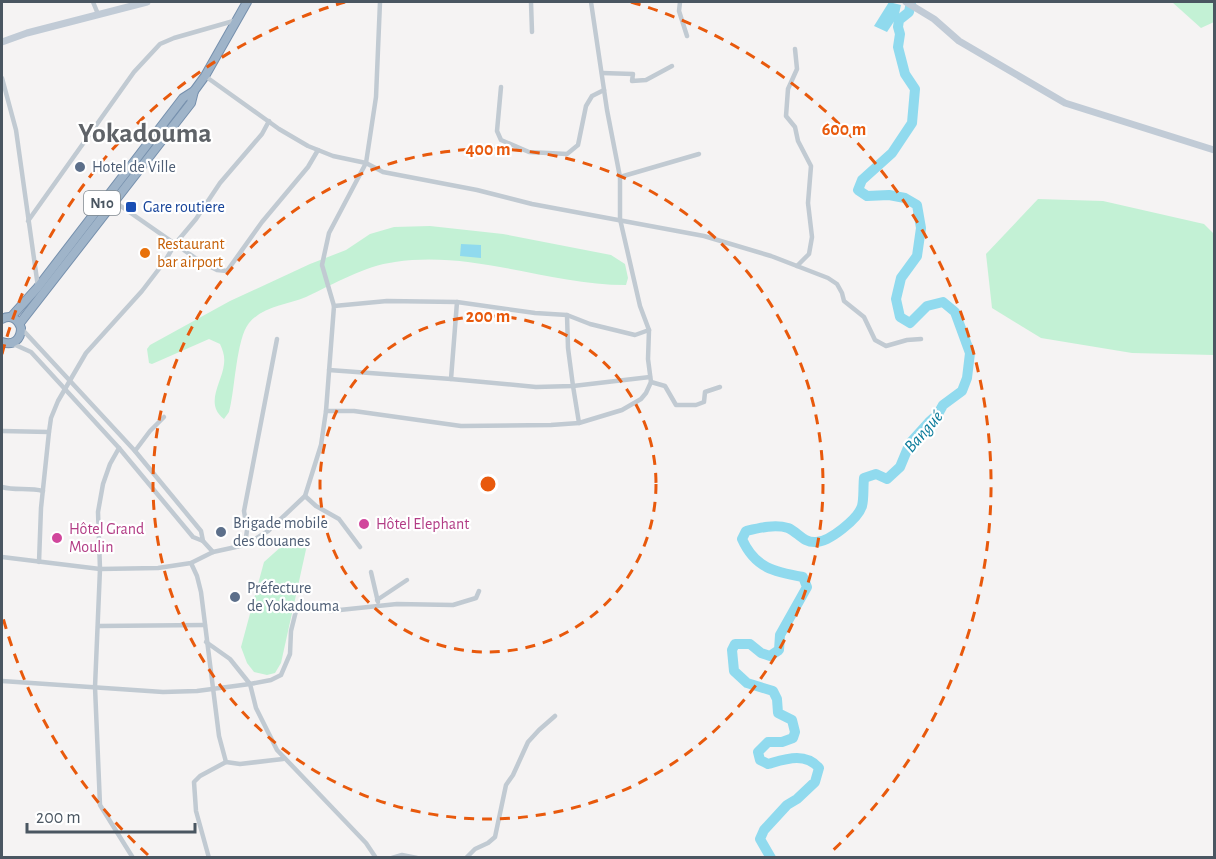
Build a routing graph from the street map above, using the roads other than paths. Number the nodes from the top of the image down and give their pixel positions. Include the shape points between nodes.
1 (93, 2) edge
2 (147, 2) edge
3 (247, 2) edge
4 (380, 2) edge
5 (531, 2) edge
6 (591, 2) edge
7 (680, 2) edge
8 (906, 2) edge
9 (98, 14) junction
10 (237, 20) junction
11 (532, 32) dead end
12 (687, 36) dead end
13 (2, 42) edge
14 (795, 50) dead end
15 (672, 66) dead end
16 (602, 73) junction
17 (206, 76) junction
18 (2, 78) edge
19 (501, 87) dead end
20 (604, 90) junction
21 (194, 91) junction
22 (269, 121) junction
23 (318, 150) junction
24 (1215, 150) edge
25 (699, 154) dead end
26 (366, 163) junction
27 (620, 177) junction
28 (115, 202) junction
29 (620, 219) junction
30 (28, 221) junction
31 (175, 244) junction
32 (797, 266) junction
33 (38, 287) junction
34 (457, 302) junction
35 (334, 306) junction
36 (567, 315) junction
37 (11, 317) junction
38 (2, 319) edge
39 (21, 325) junction
40 (649, 330) junction
41 (277, 339) dead end
42 (921, 339) dead end
43 (5, 342) edge
44 (2, 347) edge
45 (329, 370) junction
46 (451, 380) junction
47 (650, 380) junction
48 (70, 381) junction
49 (573, 386) junction
50 (720, 387) dead end
51 (66, 390) junction
52 (326, 411) junction
53 (164, 417) dead end
54 (579, 423) junction
55 (2, 431) edge
56 (49, 432) junction
57 (119, 448) junction
58 (135, 451) junction
59 (2, 487) edge
60 (43, 491) junction
61 (304, 496) junction
62 (203, 541) junction
63 (245, 545) junction
64 (360, 547) dead end
65 (213, 552) junction
66 (2, 556) edge
67 (39, 562) junction
68 (191, 563) junction
69 (100, 569) junction
70 (371, 572) dead end
71 (407, 580) dead end
72 (479, 591) dead end
73 (378, 603) junction
74 (205, 625) junction
75 (99, 626) junction
76 (206, 642) junction
77 (2, 681) edge
78 (250, 684) junction
79 (94, 687) junction
80 (212, 689) junction
81 (555, 716) dead end
82 (283, 759) junction
83 (226, 762) junction
84 (133, 858) edge
85 (209, 858) edge
86 (376, 858) edge
87 (392, 858) edge
88 (417, 858) edge
89 (466, 858) edge

1 - 9 street
2 - 9 main road
3 - 10 highway, N10
4 - 26 street via 376,87
5 - 11 street
6 - 16 street
7 - 12 street via 678,11
8 - 24 main road via 959,41 1065,104
9 - 13 main road
10 - 17 highway, N10
10 - 30 street via 159,44 134,72
14 - 32 street via 797,69 788,89 786,116 811,166 808,203 812,237 809,254
15 - 16 street via 646,80 632,81 633,74
16 - 20 street
17 - 21 highway, N10
17 - 22 street
18 - 30 street via 16,130
19 - 20 street via 497,131 501,140 549,155 567,154 578,144 586,106 592,96
20 - 27 street
21 - 28 highway, N10 via 191,103
21 - 33 highway, N10 via 183,98
22 - 23 street
22 - 31 street
23 - 26 street
23 - 31 street via 226,271 201,262
25 - 27 street
26 - 29 street via 383,172 594,217
26 - 35 street via 338,212 325,250 322,265
27 - 29 street
28 - 31 street
28 - 39 highway, N10
29 - 32 street via 704,236
29 - 40 street
30 - 33 street
31 - 48 street via 142,291 86,353
32 - 42 street via 837,284 844,302 864,317 875,340 886,346
33 - 37 highway, N10
34 - 35 street via 387,301
34 - 36 street
34 - 46 street
35 - 45 street
36 - 40 street via 635,335
36 - 49 street
37 - 38 highway
37 - 39 highway
39 - 43 highway, N10 via 19,338
39 - 48 street
40 - 47 street
41 - 63 street via 244,511
43 - 44 highway
43 - 51 street via 31,352
45 - 46 street
45 - 52 street
46 - 49 street
47 - 49 street
47 - 50 street via 665,386 676,405 704,402 705,392
47 - 54 street via 641,399 631,406
48 - 51 street
48 - 58 street
49 - 54 street
51 - 56 street via 51,418
51 - 57 street
52 - 54 street via 469,426
52 - 61 street via 321,445
53 - 58 street
55 - 56 street
56 - 60 street
57 - 62 street via 193,537
57 - 69 street via 103,484 98,512
58 - 62 street via 201,531
59 - 60 street
60 - 67 street
61 - 63 street via 268,531
61 - 64 street via 339,519
62 - 65 street
63 - 65 street
65 - 68 street
66 - 67 street
67 - 69 street
68 - 69 street
68 - 74 street via 201,592
69 - 75 street
70 - 73 street
71 - 73 street
72 - 73 street via 476,598 453,605
73 - 78 street via 330,611 301,608 291,631 290,654 281,675
74 - 75 street
74 - 76 street
75 - 79 street
76 - 78 street via 230,659
76 - 80 street
77 - 79 street
78 - 80 street
78 - 82 street via 256,708
79 - 80 street via 163,692
79 - 84 street via 100,805
80 - 83 street
81 - 89 street via 528,742 506,785 495,837
82 - 83 street
82 - 86 street
83 - 85 street via 194,782 196,811
87 - 88 street

